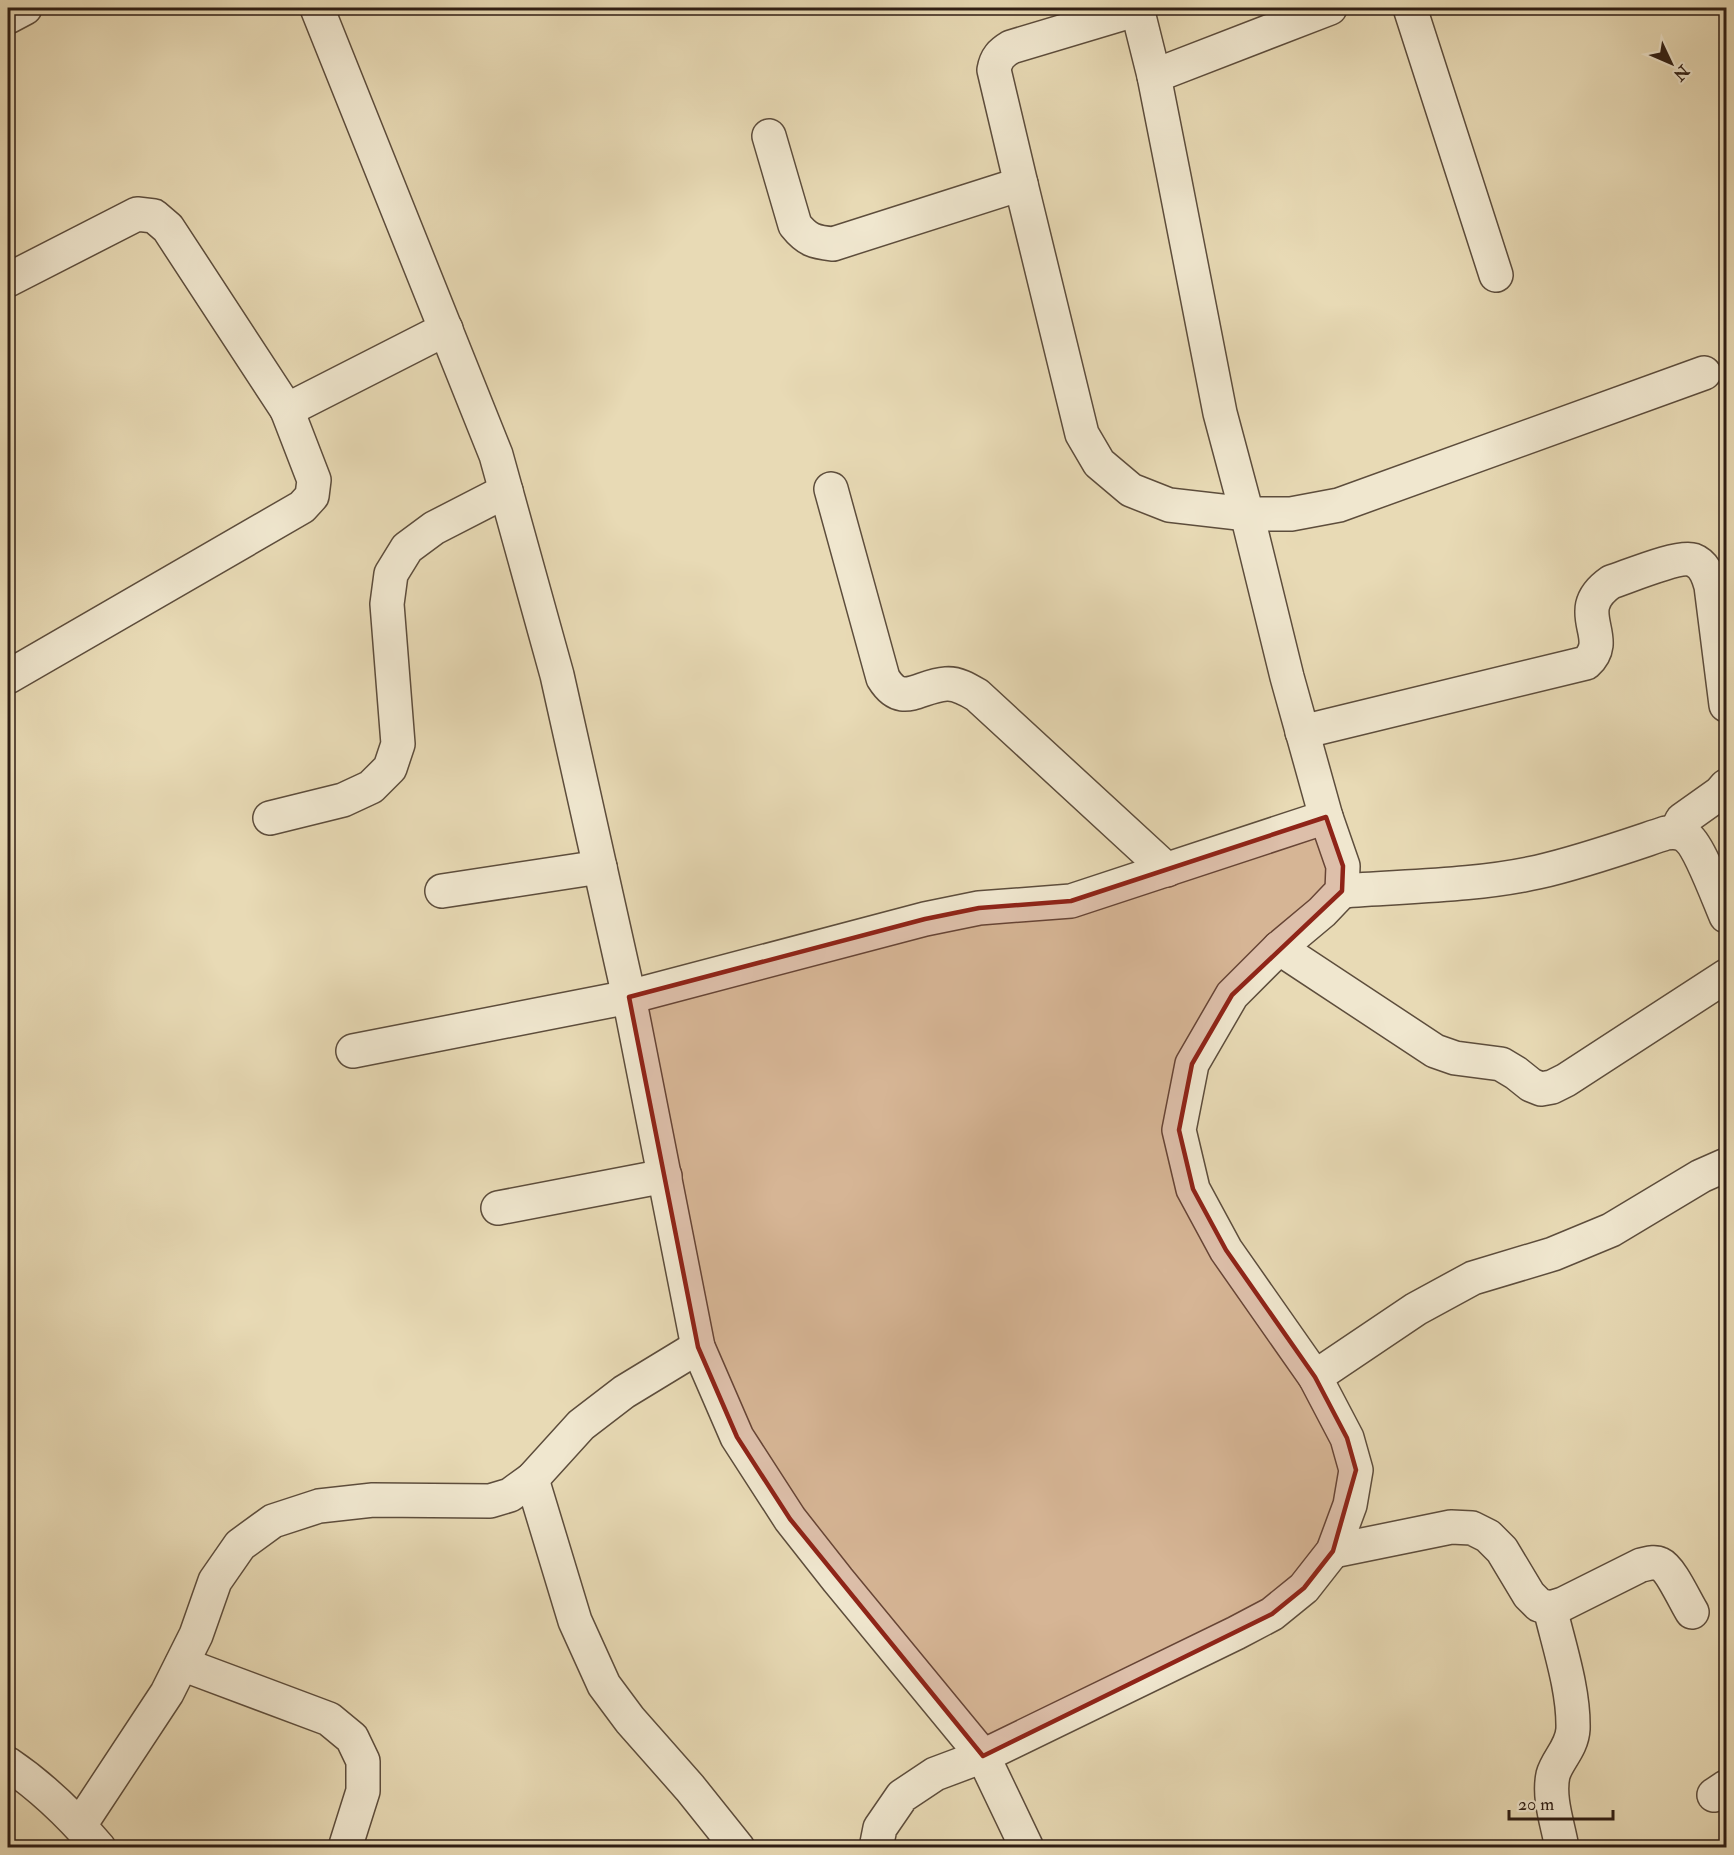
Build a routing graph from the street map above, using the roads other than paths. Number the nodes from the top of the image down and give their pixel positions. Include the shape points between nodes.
1 (25, 8) edge
2 (317, 8) edge
3 (1137, 8) edge
4 (1330, 8) edge
5 (1410, 8) edge
6 (8, 17) edge
7 (1154, 76) junction
8 (769, 136) dead end
9 (1021, 184) junction
10 (1496, 275) dead end
11 (8, 280) edge
12 (446, 329) junction
13 (1704, 373) dead end
14 (287, 410) junction
15 (831, 489) dead end
16 (506, 491) junction
17 (1247, 514) junction
18 (8, 677) edge
19 (1726, 705) edge
20 (1302, 732) junction
21 (1726, 786) edge
22 (1326, 817) junction
23 (270, 818) dead end
24 (1676, 832) junction
25 (600, 867) junction
26 (1167, 870) junction
27 (442, 891) dead end
28 (1342, 891) junction
29 (1726, 916) edge
30 (1279, 948) junction
31 (1726, 976) edge
32 (629, 997) junction
33 (353, 1051) dead end
34 (1726, 1165) edge
35 (665, 1176) junction
36 (498, 1208) dead end
37 (698, 1347) junction
38 (1315, 1377) junction
39 (532, 1479) junction
40 (1334, 1551) junction
41 (1550, 1608) junction
42 (1692, 1612) dead end
43 (182, 1664) junction
44 (983, 1756) junction
45 (8, 1764) edge
46 (89, 1837) edge
47 (345, 1848) edge
48 (738, 1848) edge
49 (876, 1848) edge
50 (1027, 1848) edge
51 (1562, 1848) edge

1 - 6 street
2 - 12 street
3 - 7 street
3 - 9 street via 1011,46 995,62
4 - 7 street
5 - 10 street
7 - 17 street via 1220,413
8 - 9 street via 795,225 804,236 817,242 833,244
9 - 17 street via 1082,434 1099,463 1131,490 1169,505
11 - 14 street via 137,214 154,216 168,228
12 - 14 street
12 - 16 street via 496,455
13 - 17 street via 1339,505 1291,514
14 - 18 street via 314,480 312,496 302,507
15 - 26 street via 889,688 898,694 910,694 948,683 976,695
16 - 23 street via 434,528 407,548 391,574 387,604 398,744 390,768 371,787 343,800
16 - 25 street via 557,675
17 - 20 street
19 - 20 street via 1712,586 1706,570 1692,560 1679,559 1601,589 1591,611 1597,649 1586,663
20 - 22 street
21 - 24 street via 1682,820
22 - 26 street
22 - 28 street via 1343,866
24 - 28 street via 1537,872
24 - 29 street via 1688,838 1697,850
25 - 27 street
25 - 32 street
26 - 32 street via 1071,901 979,908 925,919
28 - 30 street
30 - 31 street via 1435,1051 1455,1058 1501,1064 1541,1089 1566,1080
30 - 38 street via 1232,995 1192,1064 1179,1130 1192,1189 1226,1250
32 - 33 street
32 - 35 street
34 - 38 street via 1611,1230 1553,1254 1473,1278 1416,1309
35 - 36 street
35 - 37 street
37 - 39 street via 624,1392 581,1425
37 - 44 street via 737,1437 790,1519
38 - 40 street via 1347,1438 1356,1470 1350,1504
39 - 43 street via 490,1502 373,1500 319,1506 273,1521 240,1545 215,1581
39 - 48 street via 575,1621 604,1685
40 - 41 street via 1451,1527 1472,1528 1488,1536 1502,1550 1529,1595 1539,1605
40 - 44 street via 1304,1588 1272,1614
41 - 42 street via 1652,1562 1668,1571
41 - 51 street via 1573,1707 1573,1733 1554,1773 1551,1792
43 - 46 street
43 - 47 street via 329,1719 352,1738 363,1761 363,1791
44 - 49 street via 935,1774 902,1796 880,1828
44 - 50 street
45 - 46 street via 31,1780

